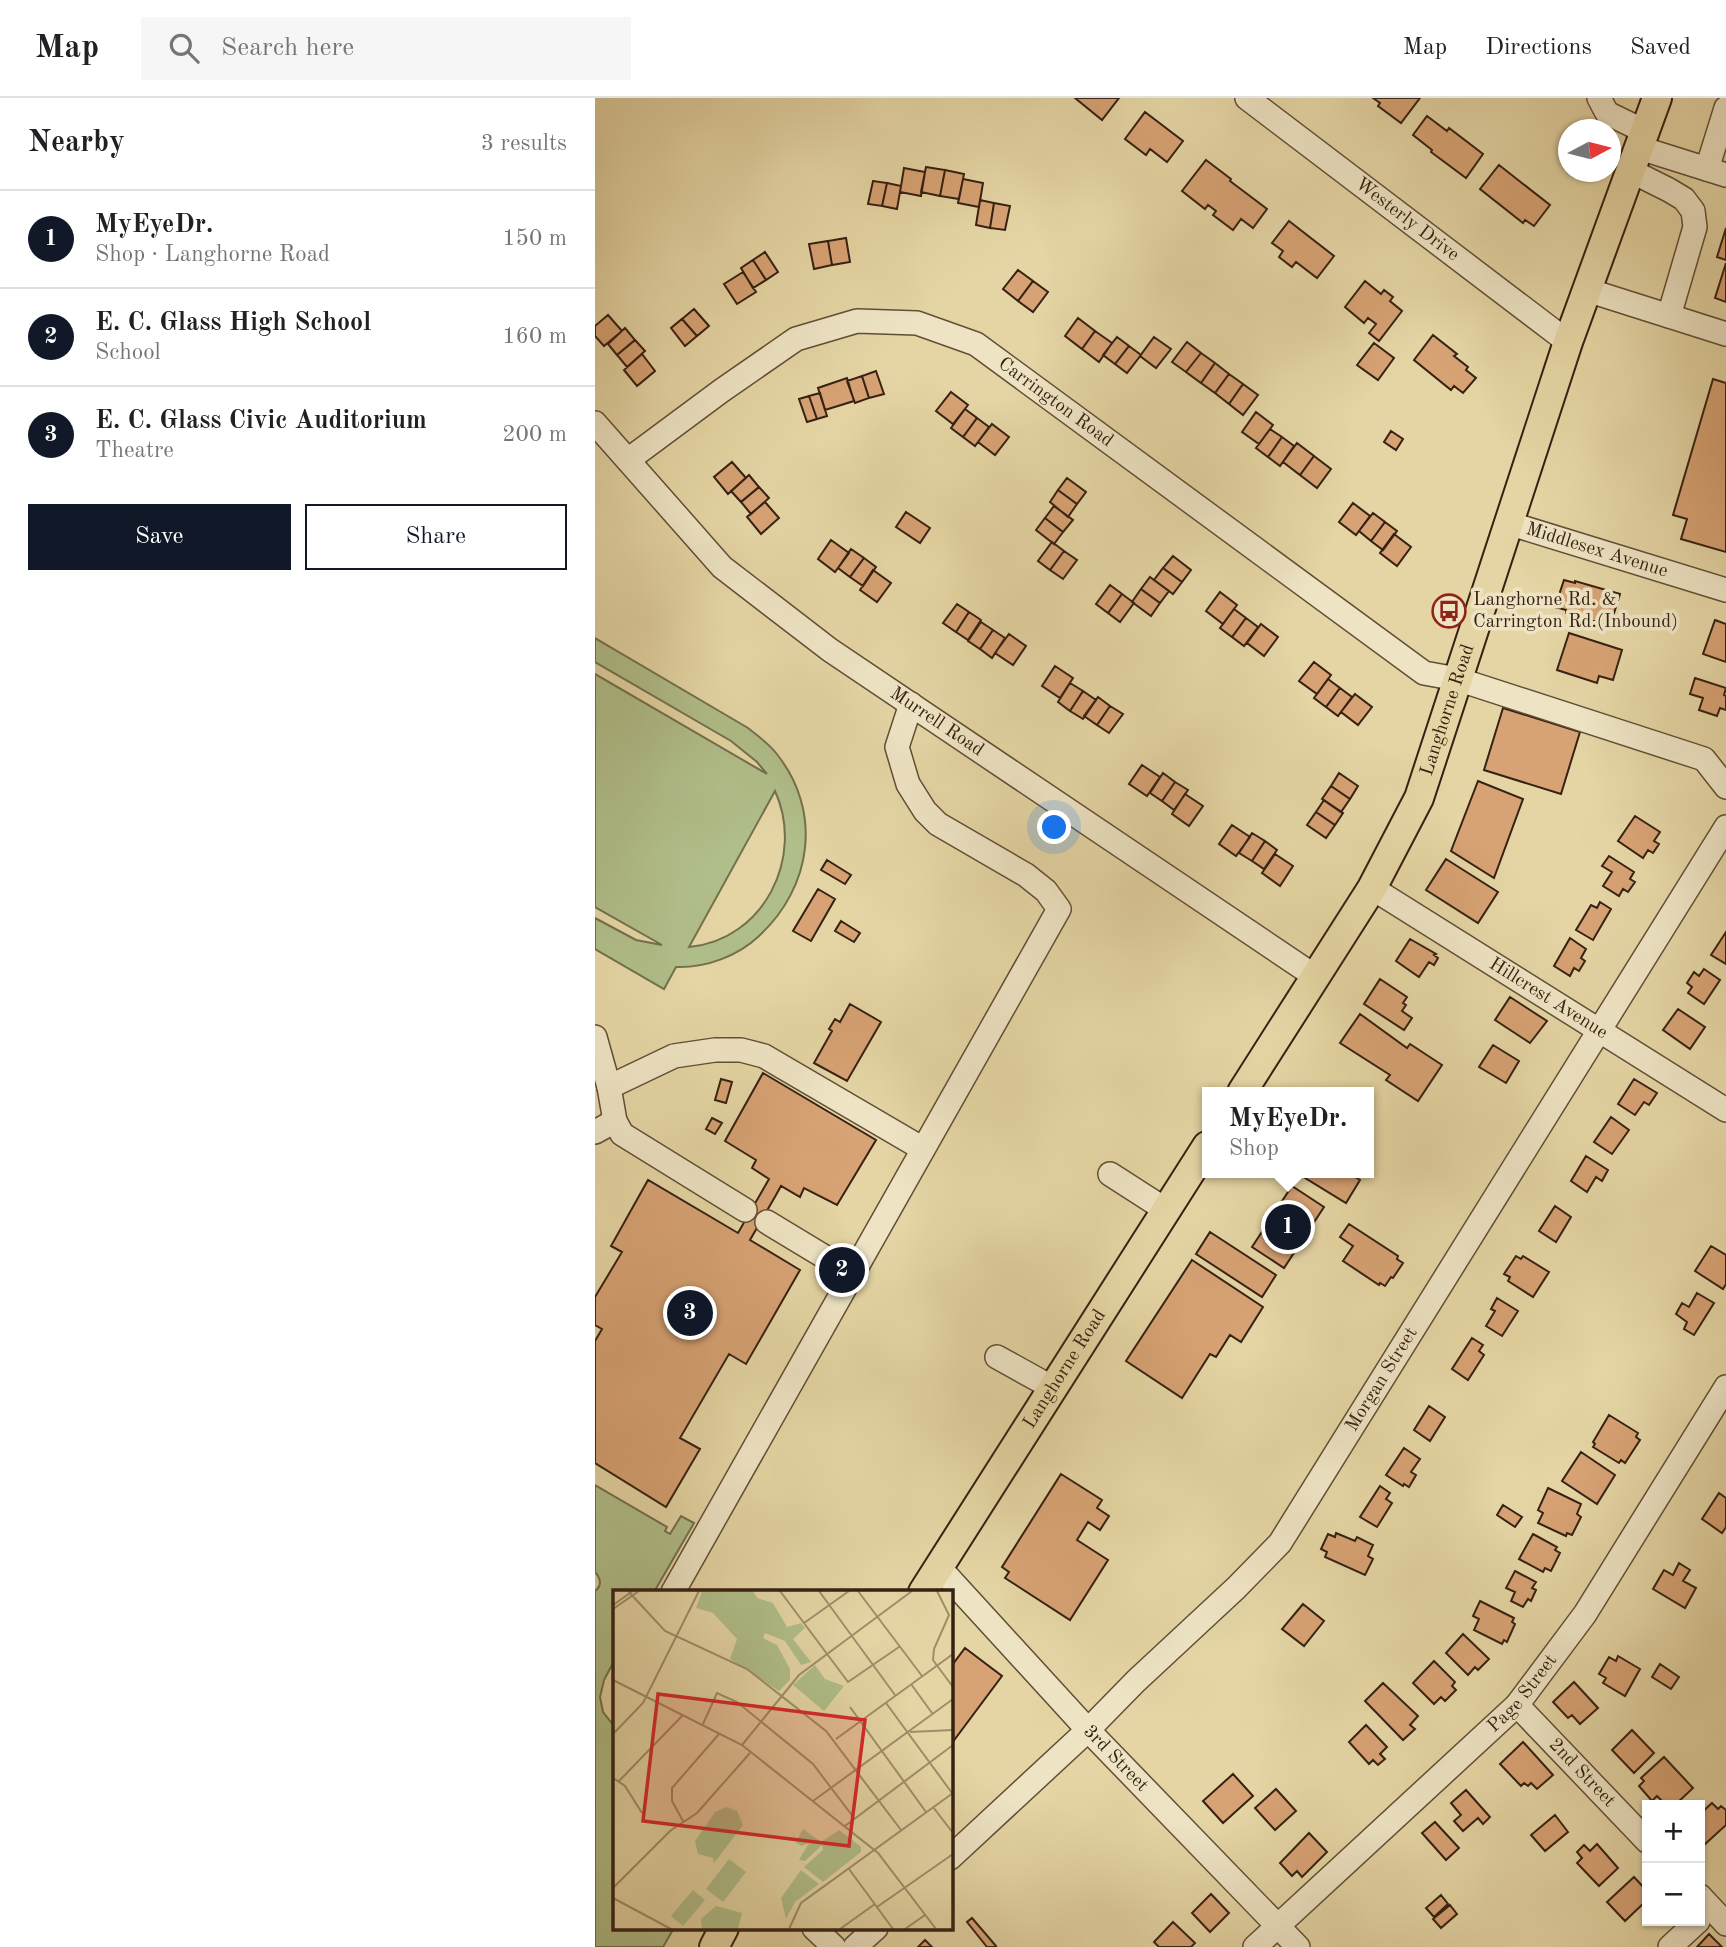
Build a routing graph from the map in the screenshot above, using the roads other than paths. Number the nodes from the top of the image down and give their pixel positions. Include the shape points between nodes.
1 (1247, 98) edge
2 (1599, 98) edge
3 (1657, 98) edge
4 (1726, 108) edge
5 (1639, 150) junction
6 (1716, 172) edge
7 (1587, 290) junction
8 (1669, 316) junction
9 (1726, 334) edge
10 (1568, 342) junction
11 (595, 423) edge
12 (628, 460) junction
13 (1508, 523) junction
14 (1726, 590) edge
15 (1457, 679) junction
16 (911, 704) junction
17 (1726, 787) edge
18 (1726, 828) edge
19 (1372, 888) junction
20 (1316, 977) junction
21 (1598, 1031) junction
22 (595, 1037) edge
23 (609, 1087) junction
24 (1245, 1087) edge
25 (1726, 1110) edge
26 (605, 1127) edge
27 (923, 1149) junction
28 (1202, 1154) edge
29 (1110, 1174) dead end
30 (745, 1210) dead end
31 (1166, 1210) junction
32 (767, 1222) dead end
33 (853, 1274) junction
34 (997, 1357) dead end
35 (1726, 1387) edge
36 (1052, 1388) junction
37 (938, 1566) junction
38 (674, 1590) edge
39 (924, 1590) edge
40 (1517, 1705) junction
41 (1088, 1730) junction
42 (1642, 1836) edge
43 (952, 1856) edge
44 (1710, 1910) edge
45 (1278, 1925) junction
46 (723, 1930) edge
47 (816, 1930) edge
48 (874, 1930) edge
49 (714, 1947) edge
50 (834, 1947) edge
51 (855, 1947) edge
52 (1255, 1947) edge
53 (1297, 1947) edge
54 (1670, 1947) edge

1 - 10 street, Westerly Drive
2 - 5 street
3 - 5 main road, Langhorne Road
4 - 6 street
5 - 6 street
5 - 7 main road, Langhorne Road
5 - 8 street via 1669,190 1693,211 1695,227
7 - 8 street
7 - 10 main road, Langhorne Road
8 - 9 street
10 - 13 main road, Langhorne Road
11 - 12 street, Murrell Road
12 - 15 street, Carrington Road via 796,339 857,321 917,323 976,344 1424,673
12 - 16 street, Murrell Road via 722,567 830,650
13 - 14 street, Middlesex Avenue
13 - 15 main road, Langhorne Road
15 - 17 street, Carrington Road via 1704,759
15 - 19 main road, Langhorne Road via 1419,798
16 - 20 street, Murrell Road
16 - 27 street via 897,747 908,784 925,811 938,824 1026,875 1059,909
18 - 21 street, Morgan Street
19 - 20 main road, Langhorne Road
19 - 21 street, Hillcrest Avenue
20 - 24 main road, Langhorne Road
21 - 25 street, Hillcrest Avenue
21 - 41 street, Morgan Street via 1280,1543
22 - 23 street
23 - 26 street
23 - 27 street via 674,1056 741,1050 764,1056
26 - 30 street
27 - 33 street
28 - 31 main road, Langhorne Road
29 - 31 street
31 - 36 main road, Langhorne Road
32 - 33 street
33 - 38 street
34 - 36 street
35 - 40 street, Page Street via 1585,1614
36 - 37 main road, Langhorne Road
37 - 39 main road, Langhorne Road
37 - 41 street, 3rd Street
40 - 42 street, 2nd Street
40 - 45 street, Page Street
41 - 43 street, Morgan Street
41 - 45 street, 3rd Street
44 - 54 street
45 - 52 street, Page Street
45 - 53 street, 3rd Street
46 - 49 main road
47 - 50 street
48 - 51 street

